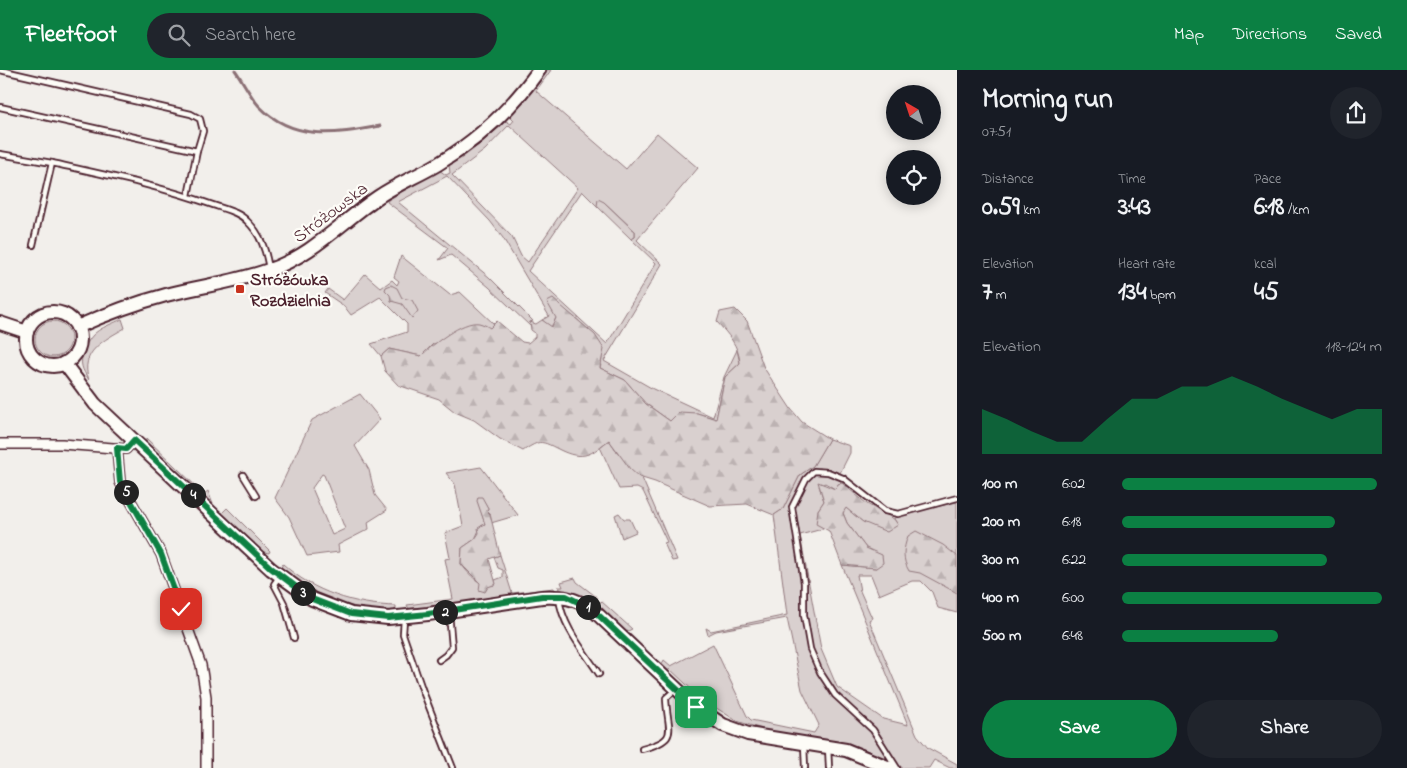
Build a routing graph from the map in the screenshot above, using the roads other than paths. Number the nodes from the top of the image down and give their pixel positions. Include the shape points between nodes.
1 (0, 70) edge
2 (539, 70) edge
3 (0, 107) edge
4 (197, 151) junction
5 (0, 154) edge
6 (52, 163) junction
7 (188, 196) junction
8 (33, 245) dead end
9 (270, 270) junction
10 (0, 323) edge
11 (78, 327) junction
12 (27, 332) junction
13 (64, 363) junction
14 (134, 440) junction
15 (0, 444) edge
16 (117, 448) junction
17 (243, 475) dead end
18 (256, 496) dead end
19 (957, 498) edge
20 (280, 576) junction
21 (559, 596) junction
22 (448, 611) junction
23 (404, 618) junction
24 (294, 638) dead end
25 (439, 660) dead end
26 (599, 674) dead end
27 (676, 689) junction
28 (804, 742) junction
29 (828, 746) junction
30 (642, 749) dead end
31 (206, 768) edge
32 (453, 768) edge
33 (805, 768) edge
34 (829, 768) edge
35 (890, 768) edge
36 (897, 768) edge

1 - 4 lane via 197,116 203,126
2 - 9 main road, Stróżowska via 503,113 467,145 378,197 311,250
3 - 4 lane
4 - 7 lane
5 - 6 lane
6 - 7 lane
6 - 8 lane
7 - 9 lane via 246,220 265,248
9 - 11 main road, Stróżowska via 167,295
10 - 12 main road
11 - 12 main road via 66,316 50,312 40,315
11 - 13 main road via 78,348
12 - 13 main road via 30,352 36,359 45,364
13 - 14 main road via 95,404
14 - 16 street via 126,449
14 - 20 main road
15 - 16 street
16 - 31 street via 120,482 161,554 201,665 206,697
17 - 18 lane
19 - 36 lane via 898,514 885,511 843,478 814,471 806,479 792,507 810,649 835,695 873,730
20 - 23 main road via 312,599 335,609 368,617
20 - 24 lane via 274,584 284,603
21 - 22 main road
21 - 26 lane via 562,613
21 - 27 main road via 573,598 592,609
22 - 23 main road
22 - 25 lane via 452,647
23 - 32 lane via 403,634
27 - 28 main road via 723,725 748,734
27 - 30 lane via 666,698 668,739
28 - 29 main road
28 - 33 lane
29 - 34 lane
29 - 35 main road

